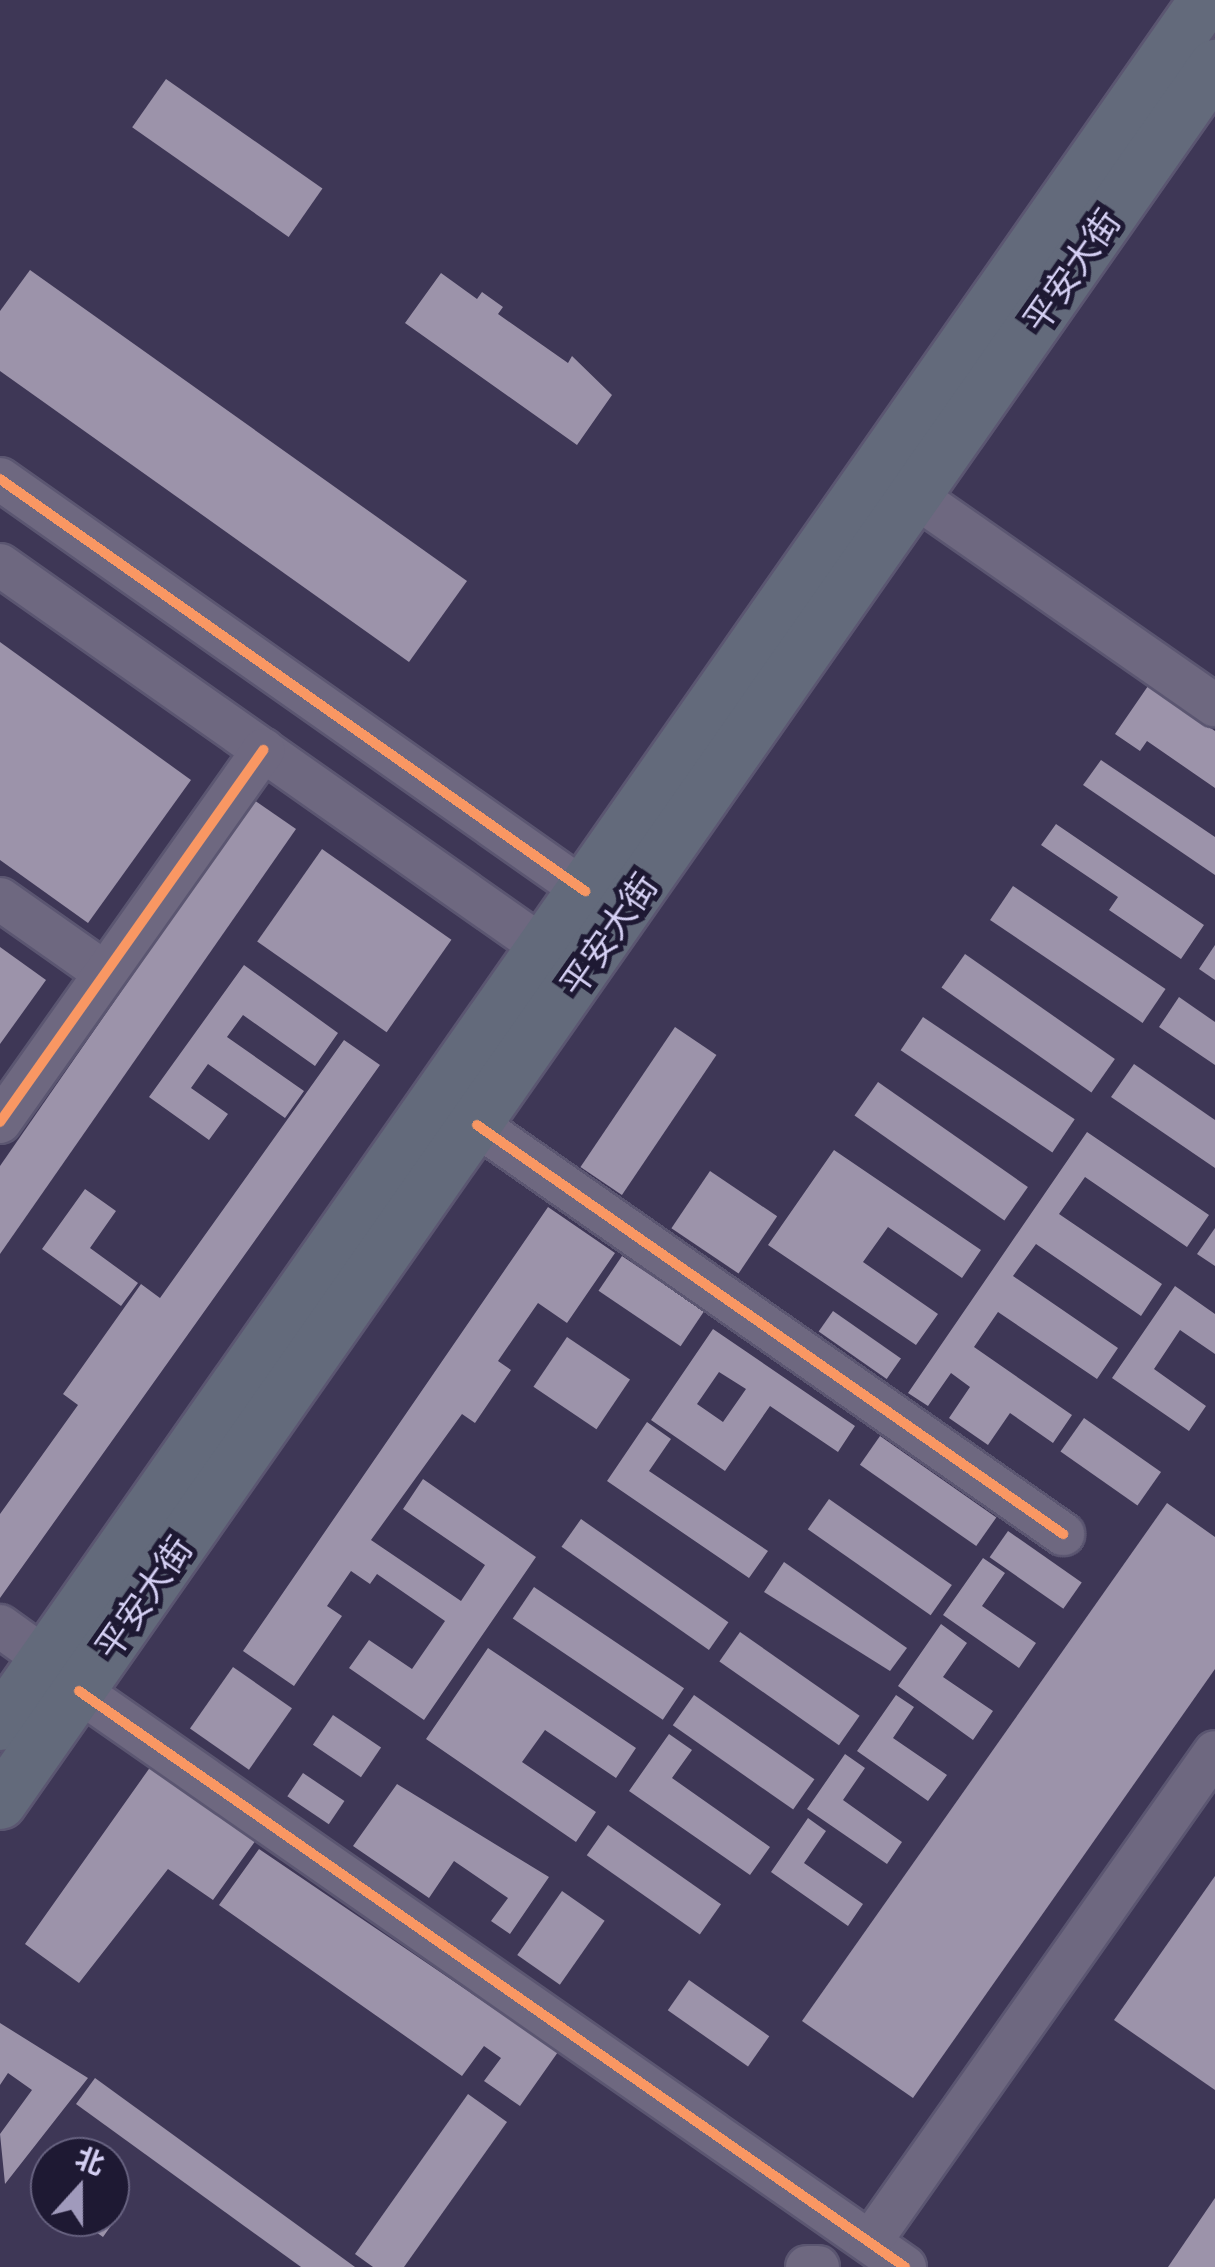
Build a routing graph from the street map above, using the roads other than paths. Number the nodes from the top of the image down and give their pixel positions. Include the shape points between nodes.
1 (1206, 0) edge
2 (1215, 66) edge
3 (0, 480) edge
4 (915, 496) junction
5 (0, 566) edge
6 (1215, 705) edge
7 (263, 750) junction
8 (584, 890) junction
9 (0, 899) edge
10 (544, 948) junction
11 (105, 973) junction
12 (0, 1122) edge
13 (477, 1125) junction
14 (1063, 1534) dead end
15 (0, 1626) edge
16 (62, 1675) junction
17 (0, 1724) edge
18 (1215, 1752) edge
19 (0, 1803) edge
20 (870, 2242) junction
21 (807, 2267) edge
22 (818, 2267) edge
23 (905, 2267) edge

1 - 8 main road, 平安大街
2 - 4 main road, 平安大街
3 - 8 street
4 - 6 street
4 - 13 main road, 平安大街
5 - 7 street
7 - 10 street
7 - 11 street
8 - 10 main road, 平安大街
9 - 11 street
10 - 16 main road, 平安大街
11 - 12 street
13 - 14 street
13 - 16 main road, 平安大街
15 - 16 street
16 - 17 main road, 平安大街
16 - 19 main road, 平安大街
16 - 20 street
18 - 20 street
20 - 23 street
21 - 22 street

